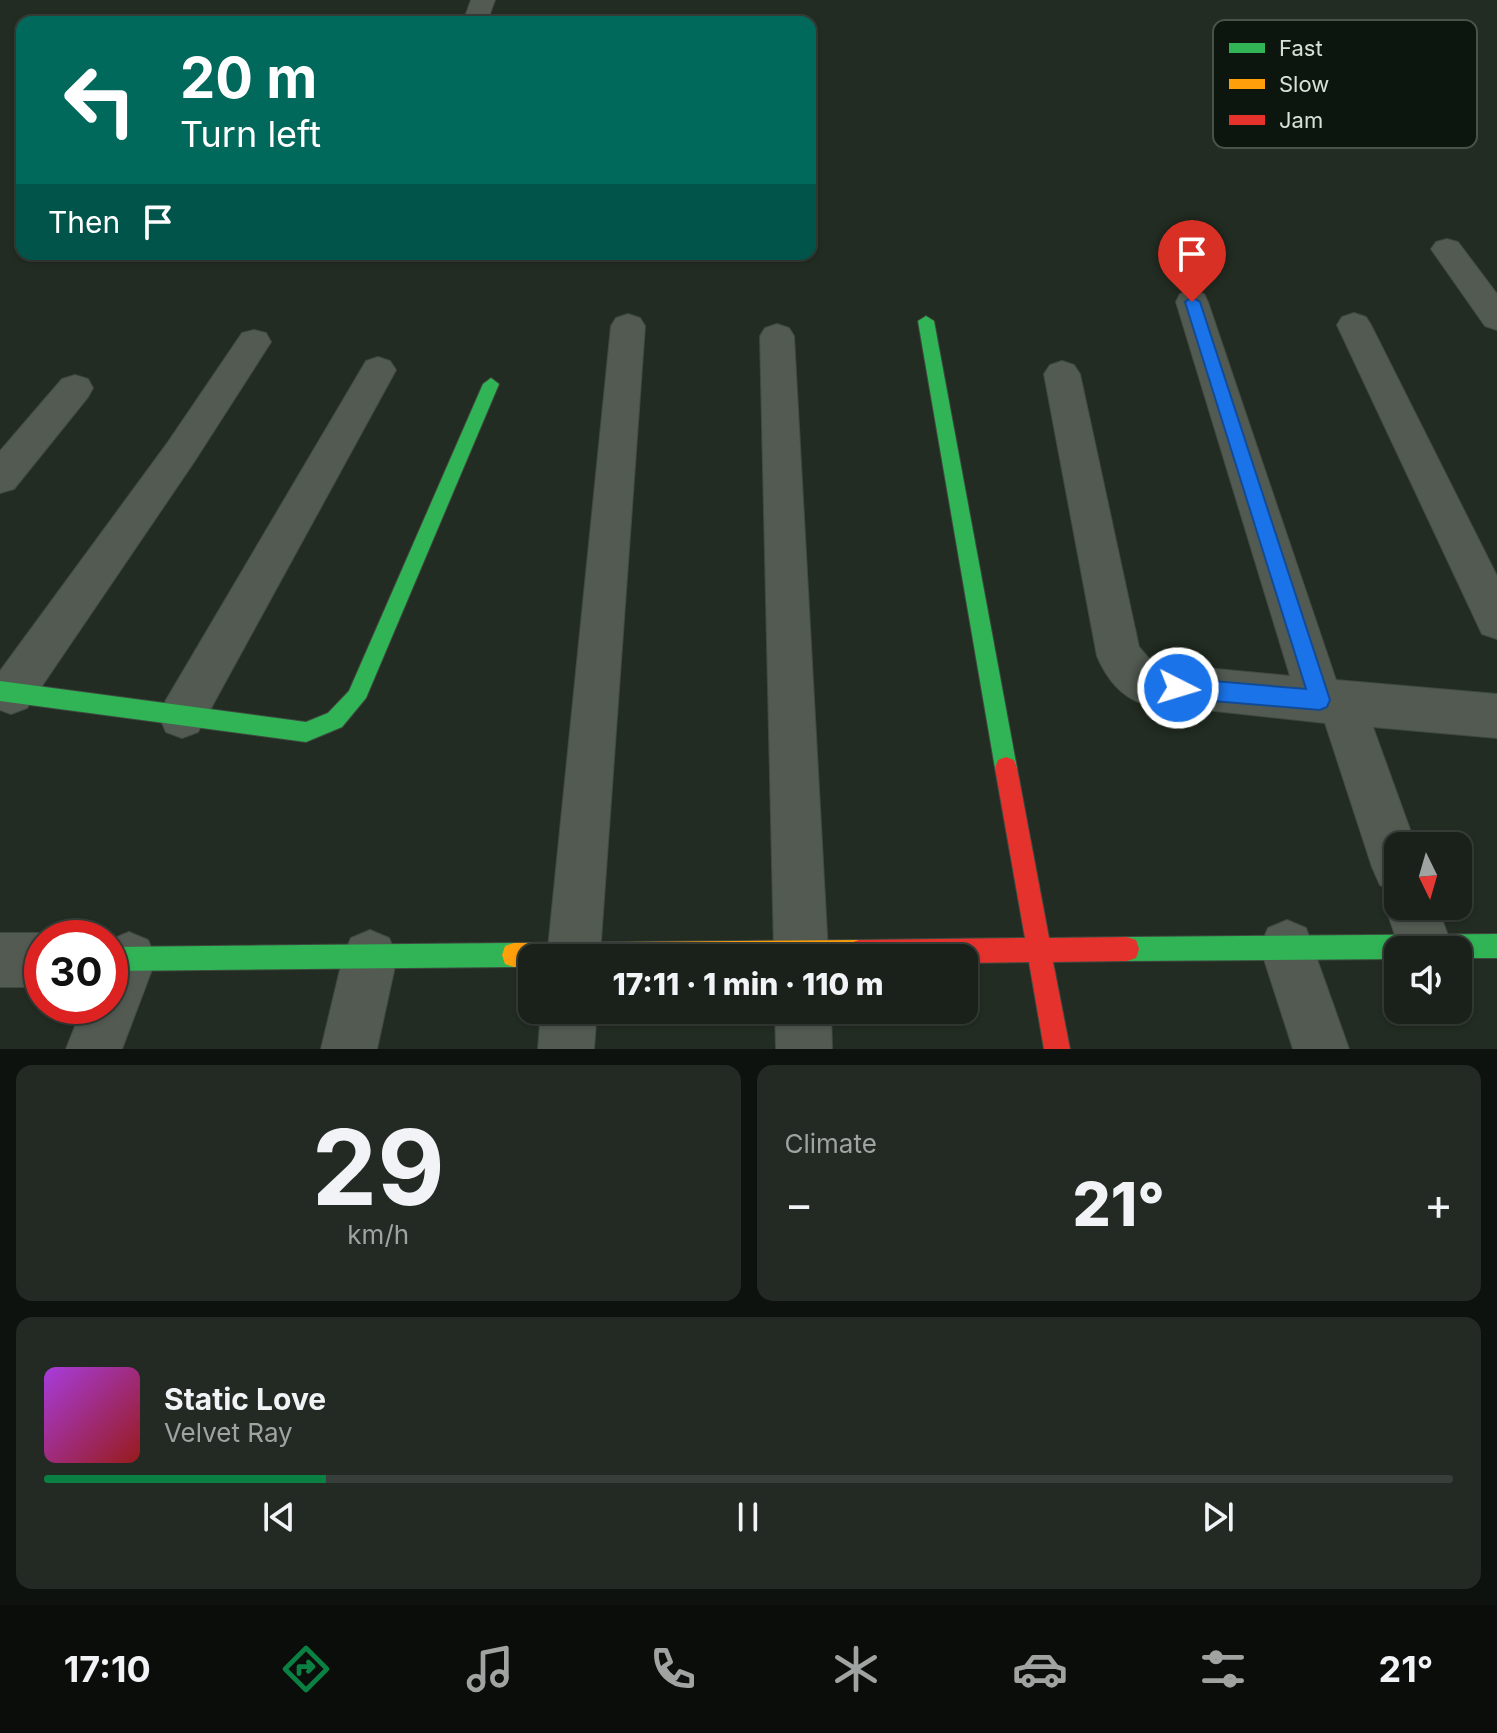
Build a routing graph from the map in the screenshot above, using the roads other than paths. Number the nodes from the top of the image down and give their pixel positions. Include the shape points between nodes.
1 (1447, 249) dead end
2 (1192, 302) dead end
3 (1497, 318) edge
4 (926, 321) dead end
5 (1354, 325) dead end
6 (628, 326) dead end
7 (777, 336) dead end
8 (254, 342) dead end
9 (378, 370) dead end
10 (1062, 374) dead end
11 (491, 384) dead end
12 (75, 388) dead end
13 (0, 478) edge
14 (1497, 620) edge
15 (5, 692) edge
16 (1330, 701) junction
17 (182, 716) junction
18 (1497, 716) edge
19 (1384, 833) edge
20 (1418, 926) edge
21 (574, 944) edge
22 (801, 944) edge
23 (1497, 946) edge
24 (1287, 947) junction
25 (1038, 950) junction
26 (978, 951) edge
27 (518, 956) edge
28 (370, 957) junction
29 (128, 959) edge
30 (0, 960) edge
31 (24, 960) edge
32 (101, 1024) edge
33 (568, 1024) edge
34 (803, 1024) edge
35 (94, 1049) edge
36 (349, 1049) edge
37 (566, 1049) edge
38 (804, 1049) edge
39 (1057, 1049) edge
40 (1321, 1049) edge

1 - 3 street
2 - 16 street
4 - 25 street
5 - 14 street
6 - 21 street
7 - 22 street
8 - 15 street via 181,452
9 - 17 street
10 - 16 street via 1119,656 1141,682
11 - 17 street via 356,698 342,717 306,732
12 - 13 street
15 - 17 street
16 - 18 street
16 - 19 street
20 - 23 street
20 - 24 street
24 - 25 street
24 - 40 street
25 - 26 street
25 - 39 street
27 - 28 street
28 - 29 street
28 - 36 street
30 - 31 street
32 - 35 street
33 - 37 street
34 - 38 street

